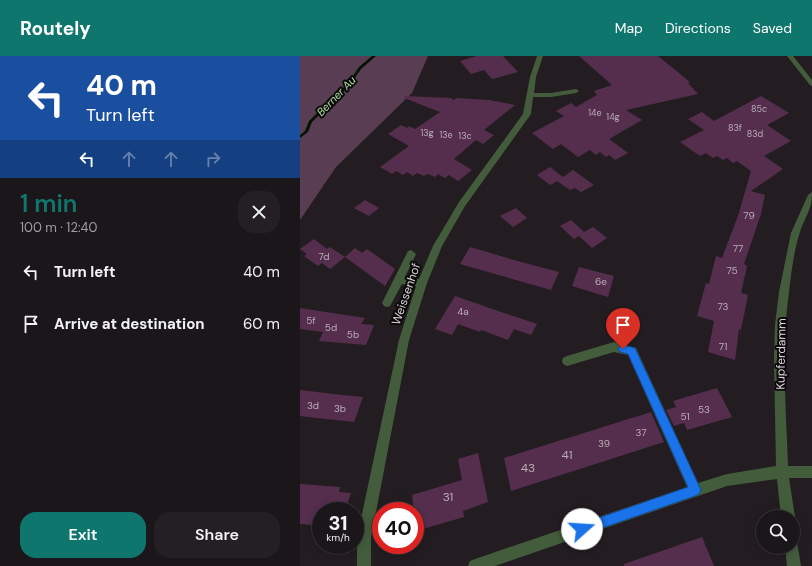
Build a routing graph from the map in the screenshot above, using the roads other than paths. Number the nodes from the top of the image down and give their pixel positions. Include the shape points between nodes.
1 (540, 56) edge
2 (790, 56) edge
3 (812, 84) edge
4 (576, 91) dead end
5 (530, 95) junction
6 (812, 195) edge
7 (412, 254) dead end
8 (399, 280) junction
9 (422, 283) junction
10 (387, 303) dead end
11 (567, 360) dead end
12 (782, 471) junction
13 (812, 472) edge
14 (695, 490) junction
15 (787, 510) edge
16 (793, 554) edge
17 (364, 566) edge
18 (475, 566) edge
19 (794, 566) edge

1 - 5 street, Weissenhof
2 - 3 street
4 - 5 street
5 - 9 street, Weissenhof via 527,114 462,204 438,246
6 - 12 street, Kupferdamm via 795,234 782,305 779,359
7 - 8 street
8 - 9 street
8 - 10 street
9 - 17 street, Weissenhof via 404,340 364,538
11 - 14 street via 614,347 632,351
12 - 13 street
12 - 14 street via 758,473
12 - 15 street, Kupferdamm
14 - 18 street
16 - 19 street

